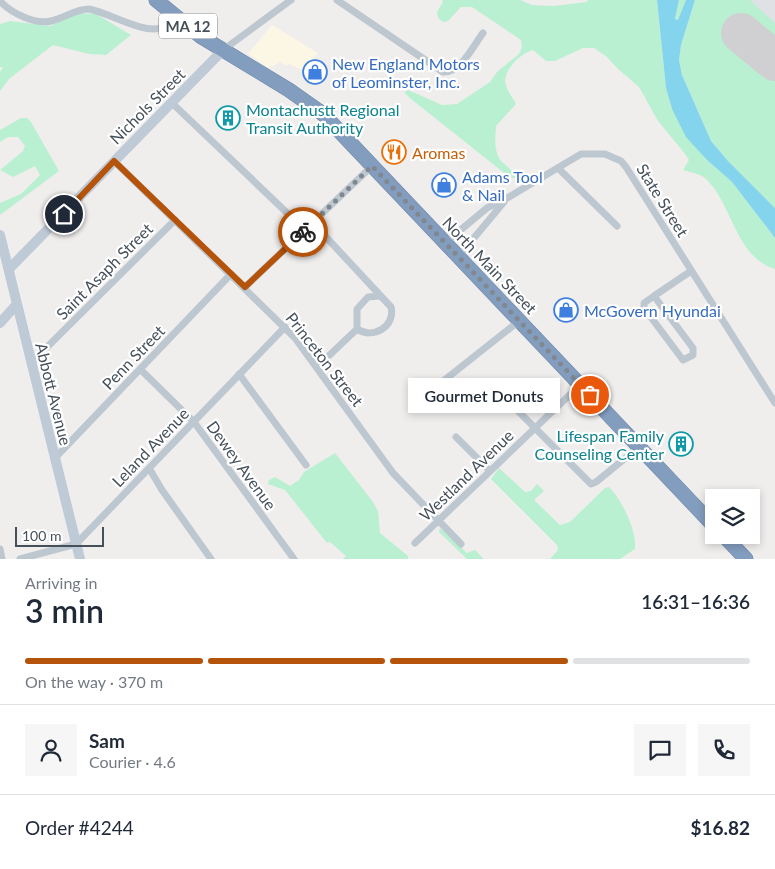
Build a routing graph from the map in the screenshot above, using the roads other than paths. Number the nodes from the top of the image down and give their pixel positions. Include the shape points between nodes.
1 (156, 0) edge
2 (291, 0) edge
3 (337, 0) edge
4 (0, 1) edge
5 (174, 15) junction
6 (482, 33) dead end
7 (222, 50) junction
8 (172, 103) junction
9 (114, 161) junction
10 (372, 166) junction
11 (558, 168) junction
12 (506, 199) junction
13 (175, 220) junction
14 (312, 223) junction
15 (617, 226) dead end
16 (304, 230) junction
17 (0, 235) edge
18 (445, 243) junction
19 (458, 258) junction
20 (10, 269) junction
21 (691, 271) junction
22 (231, 274) junction
23 (245, 287) junction
24 (379, 296) junction
25 (654, 296) junction
26 (17, 304) junction
27 (519, 321) junction
28 (0, 323) edge
29 (285, 327) junction
30 (358, 329) junction
31 (31, 364) junction
32 (317, 367) junction
33 (140, 370) junction
34 (239, 374) junction
35 (580, 385) junction
36 (418, 401) dead end
37 (510, 403) dead end
38 (775, 403) edge
39 (194, 422) junction
40 (536, 426) junction
41 (456, 437) dead end
42 (639, 447) junction
43 (54, 459) junction
44 (306, 465) dead end
45 (149, 468) junction
46 (490, 471) junction
47 (705, 517) edge
48 (438, 520) junction
49 (415, 543) dead end
50 (76, 544) junction
51 (461, 544) dead end
52 (732, 544) edge
53 (0, 549) edge
54 (2, 559) edge
55 (20, 559) edge
56 (80, 559) edge
57 (211, 559) edge
58 (294, 559) edge
59 (746, 559) edge

1 - 5 highway, MA 12
2 - 7 street
3 - 6 street via 443,72 457,68
4 - 5 street via 19,14 45,22 80,9 89,9 156,29 167,24
5 - 7 highway, MA 12
7 - 8 main road, Nichols Street
7 - 10 highway, North Main Street / MA 12 via 323,114
8 - 9 main road, Nichols Street
8 - 16 street
9 - 13 street, Princeton Street
9 - 20 main road, Nichols Street
10 - 14 street
10 - 18 highway, North Main Street / MA 12
11 - 12 street, State Street
11 - 15 street
11 - 21 street, State Street via 589,153 605,154 621,161
12 - 18 street, State Street via 481,212
12 - 19 street
13 - 22 street, Princeton Street
13 - 31 street, Saint Asaph Street
14 - 16 street
14 - 24 street
16 - 23 street
17 - 20 main road, Abbott Avenue
18 - 19 highway, North Main Street / MA 12
19 - 27 highway, North Main Street / MA 12
20 - 26 main road, Abbott Avenue
21 - 25 street
21 - 38 street, State Street
22 - 23 street, Princeton Street
22 - 33 street, Penn Street
23 - 29 street, Princeton Street
24 - 30 street via 368,297 359,304
24 - 30 street via 392,307 390,323 366,335
25 - 25 street via 644,303 644,308 683,360 693,354 693,348
26 - 28 main road
26 - 31 main road, Abbott Avenue
27 - 35 highway, North Main Street / MA 12
27 - 36 street
29 - 32 street, Princeton Street
29 - 34 street, Leland Avenue
30 - 32 street
31 - 43 main road, Abbott Avenue
32 - 48 street, Princeton Street via 385,463
33 - 39 street, Dewey Avenue
33 - 43 street, Penn Street
34 - 39 street, Leland Avenue
34 - 44 street
35 - 40 street, Westland Avenue
35 - 42 highway, North Main Street / MA 12
37 - 40 street
39 - 45 street, Leland Avenue
39 - 58 street, Dewey Avenue
40 - 42 street via 592,484
40 - 46 street, Westland Avenue
41 - 46 street
42 - 47 highway, North Main Street / MA 12
43 - 50 main road, Abbott Avenue
45 - 50 street, Leland Avenue
45 - 57 street
46 - 48 street, Westland Avenue
48 - 49 street, Westland Avenue
48 - 51 street, Princeton Street
50 - 55 street
50 - 56 main road, Abbott Avenue
52 - 59 highway
53 - 54 street

